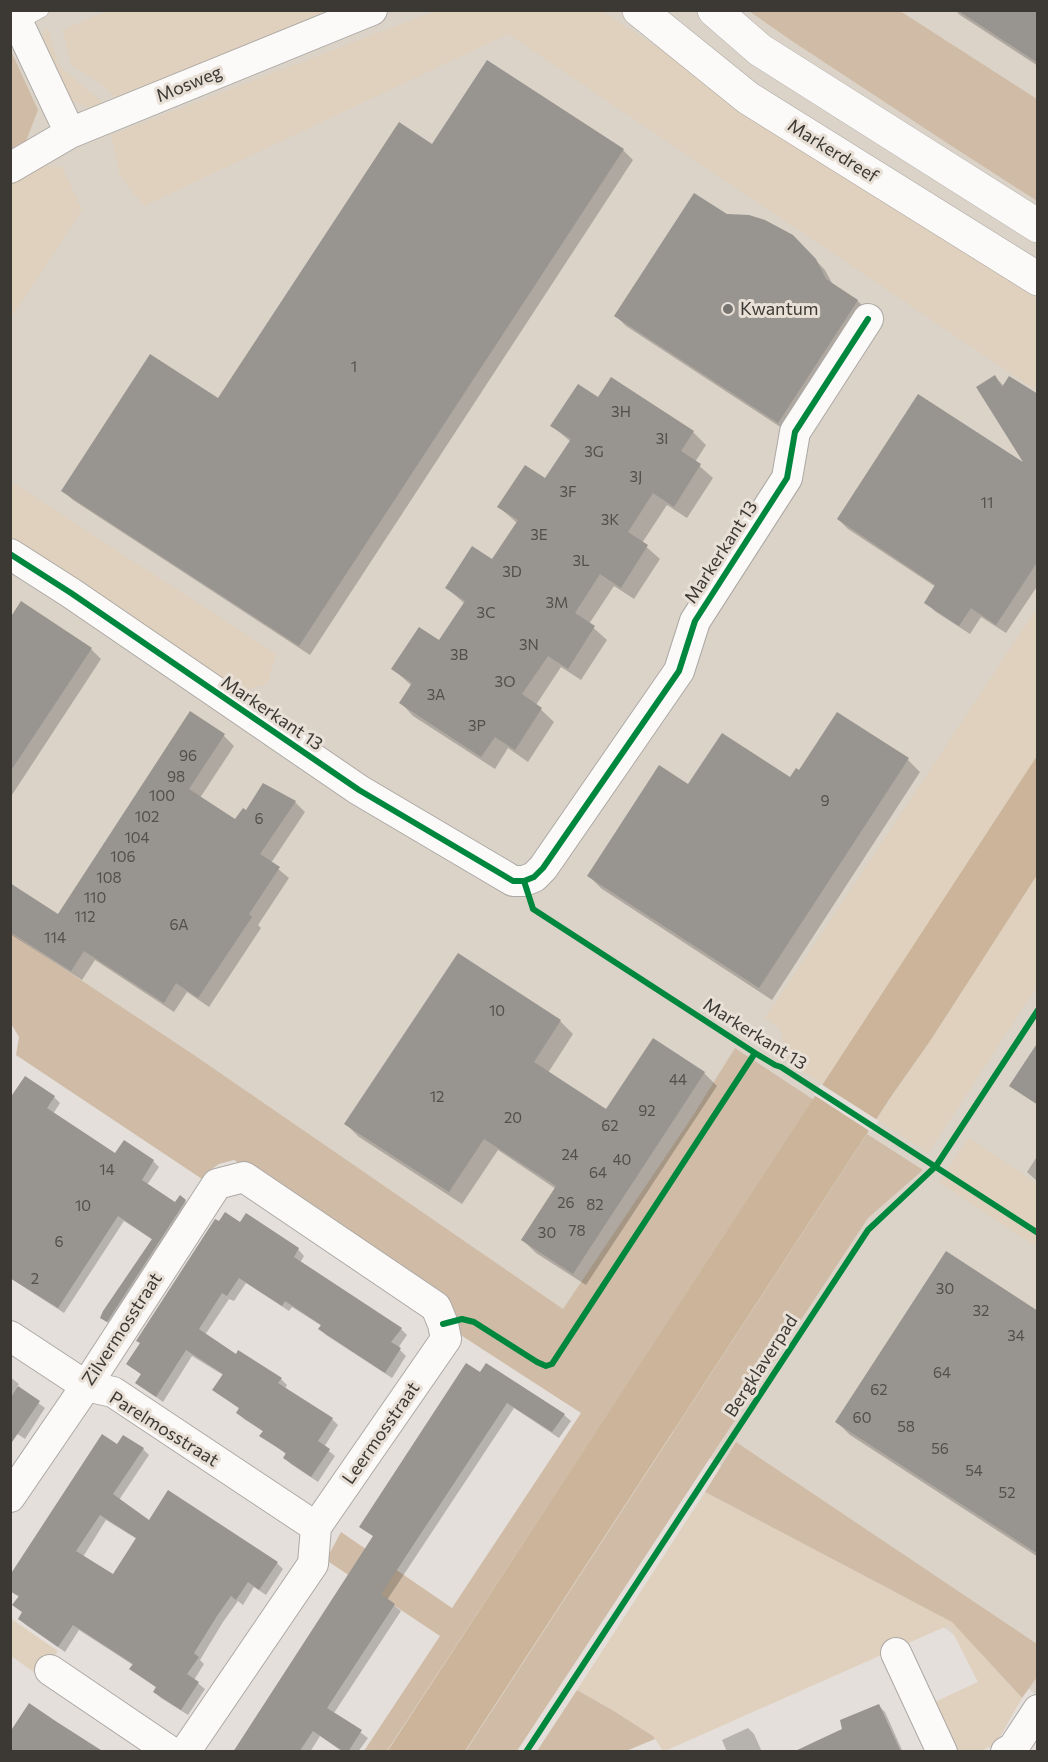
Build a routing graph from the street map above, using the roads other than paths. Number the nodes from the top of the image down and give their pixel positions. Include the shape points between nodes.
1 (372, 10) edge
2 (639, 10) edge
3 (714, 10) edge
4 (21, 17) edge
5 (70, 133) junction
6 (10, 168) edge
7 (1038, 226) edge
8 (1038, 279) edge
9 (868, 319) dead end
10 (10, 554) edge
11 (244, 1178) joint
12 (10, 1336) edge
13 (86, 1386) junction
14 (10, 1497) edge
15 (316, 1527) junction
16 (896, 1653) dead end
17 (50, 1670) dead end
18 (1038, 1710) edge
19 (171, 1752) edge
20 (185, 1752) edge
21 (942, 1752) edge
22 (1006, 1752) edge

1 - 5 street, Mosweg
2 - 8 main road, Markerdreef via 748,98
3 - 7 main road via 760,50
4 - 5 street
5 - 6 street, Mosweg
9 - 10 street, Markerkant 13 via 795,432 787,478 695,621 679,671 543,868 524,881 513,881 358,790
11 - 13 street, Zilvermosstraat via 217,1184
11 - 15 street, Leermosstraat via 436,1307 443,1324 446,1340
12 - 13 street, Parelmosstraat
13 - 14 street, Zilvermosstraat
13 - 15 street, Parelmosstraat via 113,1392
15 - 20 street via 313,1564
16 - 21 street
17 - 19 street
18 - 22 street via 1013,1748

